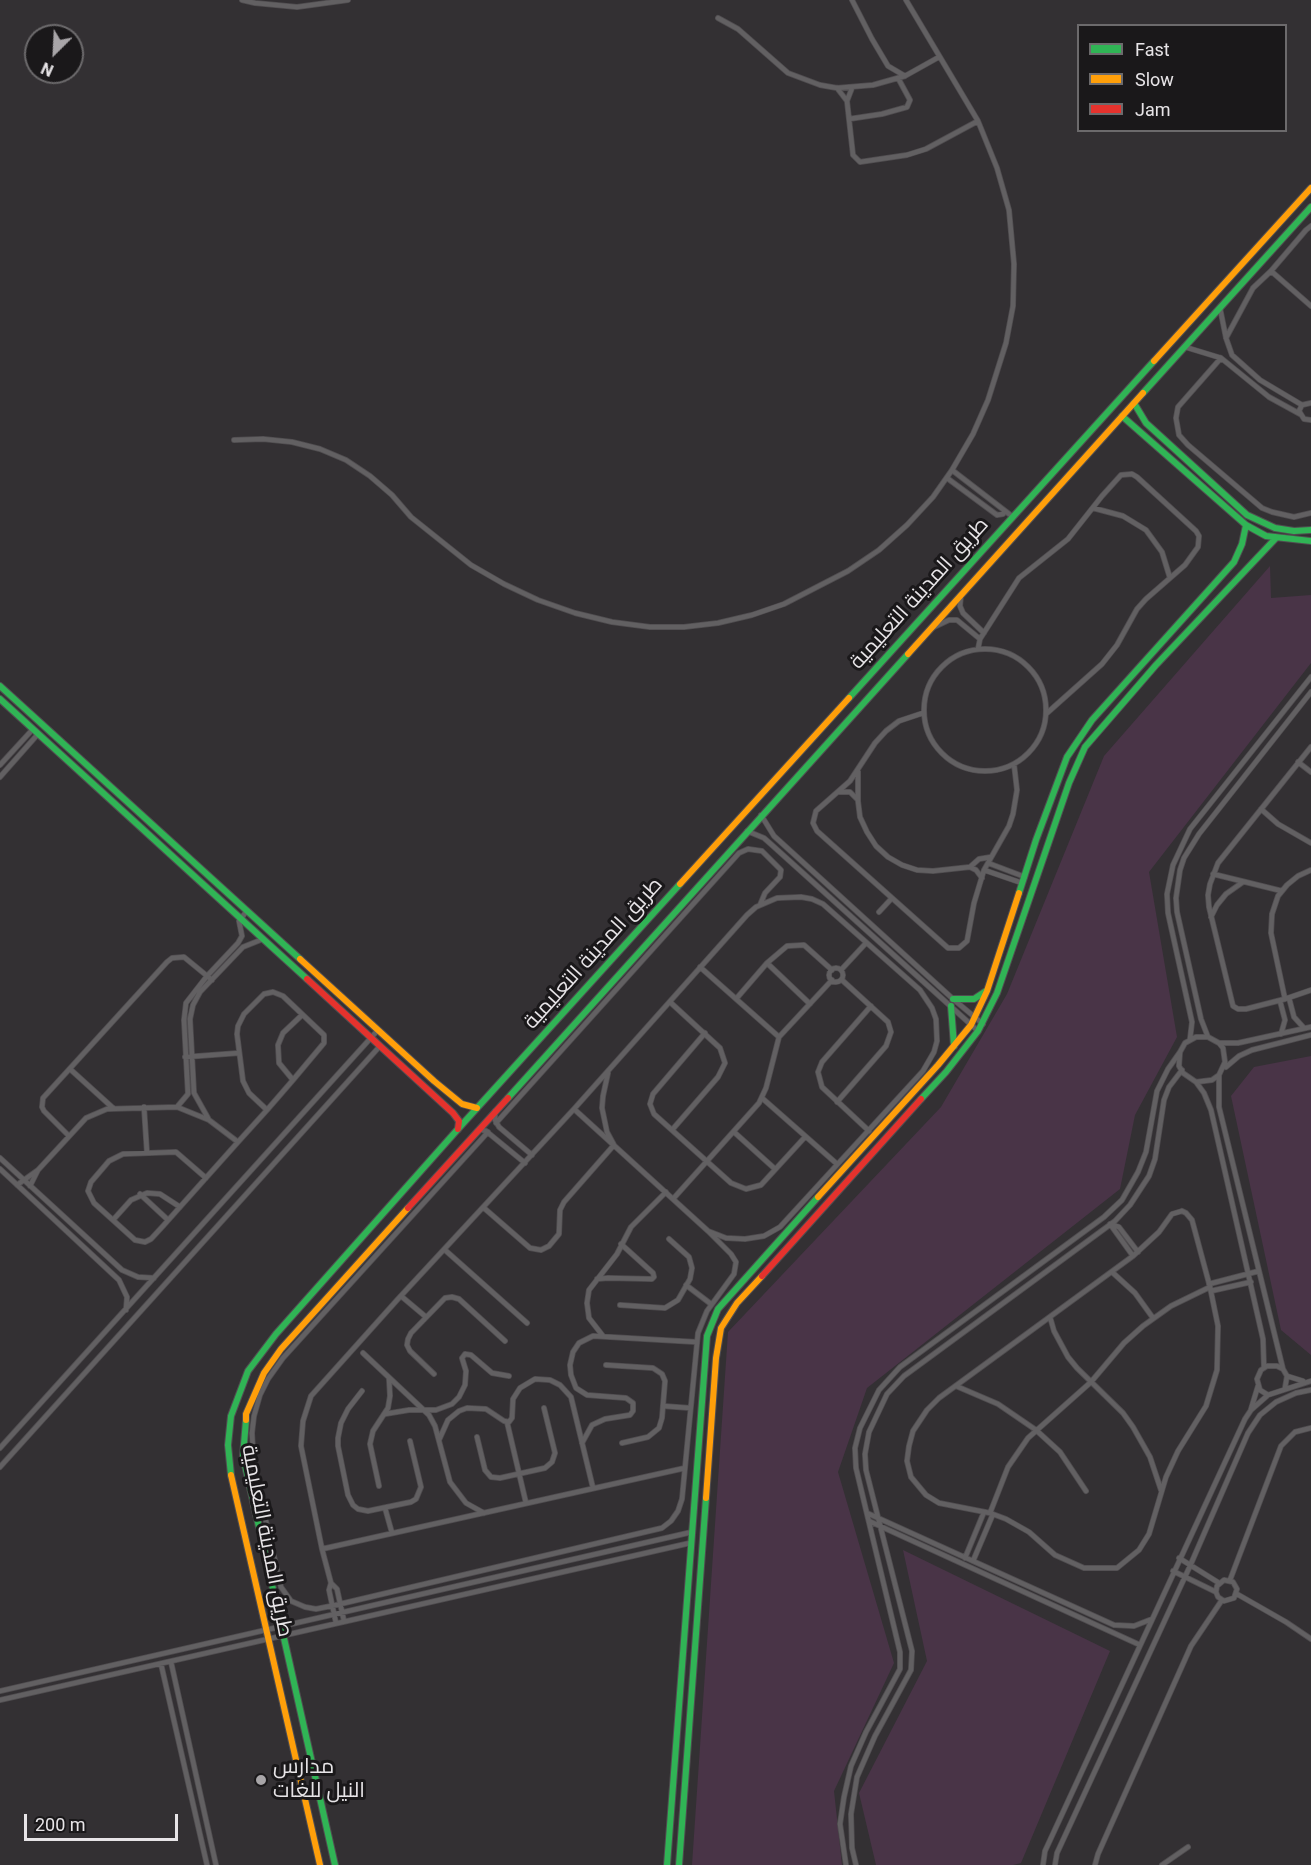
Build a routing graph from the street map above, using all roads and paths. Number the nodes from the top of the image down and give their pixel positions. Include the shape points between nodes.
1 (242, 0) edge
2 (348, 0) edge
3 (852, 0) edge
4 (906, 0) edge
5 (718, 18) dead end
6 (939, 57) junction
7 (887, 74) junction
8 (905, 76) junction
9 (898, 78) junction
10 (837, 88) junction
11 (852, 88) junction
12 (847, 102) junction
13 (849, 119) junction
14 (978, 121) junction
15 (1311, 188) edge
16 (1311, 207) edge
17 (1311, 226) edge
18 (1271, 272) junction
19 (1311, 306) edge
20 (1220, 307) junction
21 (1226, 338) junction
22 (1185, 347) junction
23 (1221, 358) junction
24 (1131, 386) junction
25 (1136, 401) junction
26 (1311, 403) edge
27 (1302, 405) junction
28 (1109, 409) junction
29 (1300, 414) junction
30 (1122, 416) junction
31 (1310, 421) edge
32 (1116, 423) junction
33 (234, 440) dead end
34 (952, 470) junction
35 (947, 478) junction
36 (1092, 508) junction
37 (1005, 511) junction
38 (1311, 513) edge
39 (1013, 517) junction
40 (1246, 525) junction
41 (1311, 530) edge
42 (1276, 538) junction
43 (1311, 541) edge
44 (1170, 578) junction
45 (962, 593) junction
46 (963, 614) junction
47 (957, 620) junction
48 (930, 628) junction
49 (984, 633) junction
50 (980, 639) junction
51 (978, 649) junction
52 (1311, 677) edge
53 (0, 686) edge
54 (857, 687) junction
55 (1311, 692) edge
56 (868, 697) junction
57 (0, 699) edge
58 (923, 713) junction
59 (1046, 714) junction
60 (36, 732) junction
61 (1311, 747) edge
62 (83, 762) junction
63 (1298, 762) junction
64 (1014, 764) junction
65 (0, 765) edge
66 (76, 769) junction
67 (858, 771) junction
68 (1311, 772) edge
69 (0, 777) edge
70 (838, 792) junction
71 (858, 801) junction
72 (1261, 808) junction
73 (761, 815) junction
74 (747, 831) junction
75 (1311, 843) edge
76 (991, 856) junction
77 (988, 863) junction
78 (970, 867) junction
79 (984, 870) junction
80 (1311, 870) edge
81 (1213, 874) junction
82 (982, 878) junction
83 (1024, 880) junction
84 (1243, 882) junction
85 (1282, 891) junction
86 (892, 898) junction
87 (759, 905) junction
88 (246, 912) junction
89 (879, 912) dead end
90 (1211, 917) junction
91 (240, 918) junction
92 (263, 939) junction
93 (866, 943) junction
94 (767, 963) junction
95 (700, 967) junction
96 (832, 970) junction
97 (841, 970) junction
98 (207, 976) junction
99 (212, 980) junction
100 (832, 980) junction
101 (842, 980) junction
102 (1311, 990) edge
103 (987, 991) junction
104 (736, 999) junction
105 (1285, 999) junction
106 (670, 1002) junction
107 (952, 1002) junction
108 (810, 1004) junction
109 (871, 1006) junction
110 (302, 1015) junction
111 (975, 1017) junction
112 (559, 1018) junction
113 (971, 1024) junction
114 (983, 1024) junction
115 (1311, 1027) edge
116 (570, 1028) junction
117 (1304, 1028) junction
118 (378, 1030) junction
119 (978, 1031) junction
120 (705, 1033) junction
121 (1281, 1034) junction
122 (1311, 1035) edge
123 (371, 1037) junction
124 (779, 1037) junction
125 (1208, 1037) junction
126 (1190, 1039) junction
127 (1219, 1043) junction
128 (380, 1046) junction
129 (954, 1046) junction
130 (1180, 1052) junction
131 (239, 1053) junction
132 (193, 1056) junction
133 (185, 1057) junction
134 (1224, 1068) junction
135 (70, 1069) junction
136 (609, 1070) junction
137 (1182, 1070) junction
138 (1219, 1075) junction
139 (293, 1080) junction
140 (1196, 1082) junction
141 (762, 1098) junction
142 (837, 1102) junction
143 (144, 1107) junction
144 (177, 1107) junction
145 (113, 1108) junction
146 (477, 1108) junction
147 (574, 1109) junction
148 (267, 1110) junction
149 (495, 1111) junction
150 (209, 1120) junction
151 (496, 1123) junction
152 (458, 1129) junction
153 (479, 1129) junction
154 (672, 1130) junction
155 (869, 1131) junction
156 (488, 1132) junction
157 (734, 1132) junction
158 (69, 1136) junction
159 (805, 1137) junction
160 (238, 1142) junction
161 (614, 1145) junction
162 (147, 1153) junction
163 (532, 1155) junction
164 (0, 1158) edge
165 (707, 1162) junction
166 (525, 1163) junction
167 (837, 1164) junction
168 (0, 1169) edge
169 (775, 1169) junction
170 (38, 1170) junction
171 (839, 1176) junction
172 (206, 1178) junction
173 (23, 1180) junction
174 (846, 1183) junction
175 (17, 1185) junction
176 (30, 1186) junction
177 (24, 1192) junction
178 (666, 1192) junction
179 (140, 1194) junction
180 (674, 1199) junction
181 (392, 1202) junction
182 (180, 1207) junction
183 (484, 1208) junction
184 (404, 1212) junction
185 (1104, 1217) junction
186 (113, 1220) junction
187 (168, 1220) junction
188 (1110, 1224) junction
189 (708, 1231) junction
190 (669, 1239) dead end
191 (621, 1244) junction
192 (445, 1250) junction
193 (1138, 1252) junction
194 (1132, 1256) junction
195 (1259, 1271) junction
196 (1112, 1272) junction
197 (1249, 1273) junction
198 (154, 1278) junction
199 (597, 1279) junction
200 (1251, 1282) junction
201 (686, 1285) junction
202 (1210, 1288) junction
203 (401, 1296) junction
204 (711, 1304) junction
205 (620, 1305) dead end
206 (126, 1310) junction
207 (426, 1317) junction
208 (1050, 1317) junction
209 (1153, 1318) junction
210 (527, 1323) dead end
211 (603, 1336) junction
212 (505, 1341) dead end
213 (696, 1342) junction
214 (363, 1353) dead end
215 (606, 1365) dead end
216 (1264, 1368) junction
217 (1283, 1369) junction
218 (434, 1374) dead end
219 (66, 1375) junction
220 (509, 1376) dead end
221 (1287, 1376) junction
222 (388, 1377) junction
223 (1308, 1381) edge
224 (1091, 1382) junction
225 (76, 1383) junction
226 (956, 1386) junction
227 (1258, 1386) junction
228 (576, 1388) junction
229 (1285, 1388) junction
230 (1311, 1390) edge
231 (1278, 1391) junction
232 (363, 1392) dead end
233 (569, 1394) junction
234 (1268, 1395) junction
235 (1282, 1398) junction
236 (663, 1406) junction
237 (544, 1408) dead end
238 (690, 1408) junction
239 (425, 1410) junction
240 (1251, 1410) junction
241 (386, 1414) junction
242 (507, 1422) junction
243 (1311, 1428) edge
244 (1036, 1430) junction
245 (477, 1437) dead end
246 (439, 1440) junction
247 (410, 1441) dead end
248 (582, 1443) junction
249 (621, 1443) dead end
250 (0, 1448) edge
251 (0, 1467) edge
252 (685, 1468) junction
253 (519, 1473) junction
254 (379, 1486) dead end
255 (593, 1488) junction
256 (1161, 1490) junction
257 (1086, 1491) dead end
258 (526, 1503) junction
259 (385, 1508) junction
260 (484, 1513) junction
261 (867, 1513) junction
262 (989, 1513) junction
263 (878, 1518) junction
264 (869, 1521) junction
265 (880, 1527) junction
266 (704, 1530) junction
267 (692, 1532) junction
268 (392, 1533) junction
269 (690, 1543) junction
270 (322, 1549) junction
271 (965, 1558) junction
272 (1179, 1558) junction
273 (973, 1561) junction
274 (1190, 1566) junction
275 (1173, 1571) junction
276 (1184, 1578) junction
277 (1230, 1580) junction
278 (331, 1582) junction
279 (1219, 1583) junction
280 (1216, 1592) junction
281 (1237, 1594) junction
282 (1222, 1600) junction
283 (340, 1604) junction
284 (332, 1605) junction
285 (342, 1612) junction
286 (334, 1614) junction
287 (1152, 1619) junction
288 (344, 1621) junction
289 (336, 1623) junction
290 (282, 1626) junction
291 (267, 1629) junction
292 (283, 1635) junction
293 (267, 1638) junction
294 (1311, 1639) edge
295 (1140, 1645) junction
296 (171, 1662) junction
297 (161, 1664) junction
298 (0, 1691) edge
299 (0, 1700) edge
300 (320, 1791) junction
301 (304, 1794) junction
302 (1188, 1847) dead end
303 (207, 1865) edge
304 (216, 1865) edge
305 (320, 1865) edge
306 (335, 1865) edge
307 (667, 1865) edge
308 (679, 1865) edge
309 (846, 1865) edge
310 (856, 1865) edge
311 (1042, 1865) edge
312 (1055, 1865) edge
313 (1095, 1865) edge
314 (1162, 1865) edge

1 - 2 street via 297,7
3 - 7 street
4 - 6 street
5 - 10 street via 738,29 788,73
6 - 8 street
6 - 14 street
7 - 8 street
7 - 9 street
7 - 11 street via 873,85
8 - 9 street
9 - 13 street via 909,100 907,107
10 - 11 street
10 - 12 street
11 - 12 street
12 - 13 street
13 - 14 street via 853,155 864,163 926,149
14 - 34 street via 1009,210 1013,306 988,400
15 - 24 street, طريق المدينة التعليمية
16 - 20 street, طريق المدينة التعليمية
17 - 18 street
18 - 19 street
18 - 21 street via 1253,288
20 - 21 street
20 - 22 street, طريق المدينة التعليمية
21 - 27 street via 1233,355 1247,369
22 - 23 street
22 - 25 street, طريق المدينة التعليمية
23 - 29 street via 1269,397
23 - 38 street via 1178,407 1179,435 1262,508 1294,517
24 - 25 street via 1131,396
24 - 28 street, طريق المدينة التعليمية
25 - 30 street, طريق المدينة التعليمية
25 - 41 street via 1146,423 1247,515 1275,528
26 - 27 street
27 - 29 street
28 - 32 street via 1116,413
28 - 39 street, طريق المدينة التعليمية
29 - 31 street
30 - 32 street, طريق المدينة التعليمية
30 - 40 street
32 - 45 street, طريق المدينة التعليمية
33 - 35 street via 292,442 346,460 385,488 440,542 504,584 574,613 650,627 718,623 752,615 815,590 879,550 907,525
34 - 35 street
34 - 37 street
35 - 37 street via 997,515
36 - 44 street via 1123,516 1146,530 1162,552
36 - 44 street via 1121,475 1132,474 1141,480 1199,536 1195,552
36 - 49 street via 1068,539 1019,578
37 - 39 street
39 - 54 street, طريق المدينة التعليمية
40 - 42 street
40 - 83 street via 1234,562 1078,739 1057,780
42 - 43 street
42 - 114 street via 1156,664 1085,747
44 - 59 street via 1137,609 1106,659
45 - 46 street
45 - 48 street, طريق المدينة التعليمية
46 - 47 street
46 - 49 street
47 - 48 street
47 - 50 street
48 - 56 street, طريق المدينة التعليمية
49 - 50 street
50 - 51 street
51 - 58 street via 962,652 941,666 927,688
51 - 59 street via 1002,651 1026,665 1042,688
52 - 126 street via 1190,829 1173,864 1168,913 1192,1022
53 - 62 street
54 - 56 street
54 - 112 street, طريق المدينة التعليمية
55 - 125 street via 1199,834 1180,870 1177,912
56 - 73 street, طريق المدينة التعليمية
57 - 60 street
58 - 64 street via 932,742 954,763 984,771
58 - 67 street via 899,721 886,731
59 - 64 street via 1039,739
60 - 65 street
60 - 66 street
60 - 69 street
61 - 63 street
62 - 66 street
62 - 88 street
63 - 68 street
63 - 72 street
64 - 76 street via 1016,802 1009,826
66 - 91 street
67 - 70 street
67 - 71 street
70 - 71 street via 850,792
70 - 86 street via 816,811 812,819 814,828
71 - 78 street via 867,832 888,857 917,870
72 - 75 street via 1278,824
72 - 81 street
73 - 74 street, طريق المدينة التعليمية
73 - 107 street via 780,841
74 - 107 street via 764,838
74 - 116 street, طريق المدينة التعليمية
76 - 77 street
76 - 78 street
77 - 79 street
77 - 83 street
78 - 82 street
79 - 82 street
79 - 83 street
80 - 85 street via 1292,880
81 - 84 street
81 - 90 street via 1208,896
82 - 86 street via 969,936 959,948 943,945
83 - 103 street
84 - 85 street
84 - 90 street via 1221,899
85 - 105 street via 1273,908 1270,927
86 - 89 street
87 - 93 street via 777,897 812,900 823,904
87 - 95 street
87 - 151 street via 781,872 762,851 748,849 739,853
88 - 91 street
88 - 118 street
90 - 105 street via 1233,1006 1243,1010
91 - 92 street
91 - 98 street via 242,936
92 - 99 street via 243,947
92 - 123 street
93 - 97 street
93 - 155 street via 920,990 932,1008 937,1030 934,1052 923,1071
94 - 96 street via 782,949 798,944
94 - 104 street
94 - 108 street
95 - 104 street
95 - 106 street
96 - 97 street
96 - 100 street
97 - 101 street
98 - 99 street
98 - 133 street via 186,1003
98 - 135 street via 184,957 172,958
99 - 132 street via 196,998 191,1012
100 - 101 street
100 - 108 street
101 - 109 street
102 - 105 street
103 - 107 street
103 - 111 street
104 - 124 street
105 - 117 street
105 - 121 street
106 - 120 street
106 - 136 street
107 - 111 street
107 - 113 street
107 - 129 street
108 - 124 street
109 - 142 street via 819,1067 819,1083
109 - 142 street via 888,1022 889,1041
110 - 131 street via 278,993 264,994 240,1019
110 - 139 street via 278,1045 279,1063
110 - 139 street via 324,1035 324,1043
111 - 113 street
111 - 114 street
112 - 116 street
112 - 146 street, طريق المدينة التعليمية
113 - 119 street
113 - 129 street
114 - 119 street
115 - 117 street
116 - 149 street, طريق المدينة التعليمية
117 - 121 street
118 - 123 street
118 - 146 street via 459,1102
119 - 174 street
120 - 154 street via 724,1056 723,1071
120 - 154 street via 651,1099 651,1110
121 - 127 street
122 - 134 street via 1252,1050
123 - 128 street
123 - 198 street
124 - 141 street
125 - 126 street
125 - 127 street
126 - 130 street
127 - 134 street via 1225,1055
128 - 152 street via 455,1114
128 - 225 street
129 - 171 street
130 - 137 street
130 - 185 street via 1157,1091 1146,1152 1138,1172 1122,1200
131 - 132 street
131 - 148 street via 246,1087
132 - 133 street
132 - 150 street via 195,1093
133 - 144 street via 188,1094
134 - 138 street
135 - 145 street
135 - 158 street via 42,1103 44,1111
136 - 147 street
136 - 161 street via 602,1108
137 - 140 street
137 - 188 street via 1164,1100 1149,1176 1130,1205
138 - 140 street via 1205,1083
138 - 195 street via 1219,1107
139 - 148 street
140 - 197 street via 1211,1110
141 - 157 street
141 - 159 street
142 - 155 street
143 - 144 street
143 - 145 street
143 - 162 street
144 - 150 street
145 - 158 street via 90,1115
146 - 152 street, طريق المدينة التعليمية
147 - 161 street
147 - 163 street
148 - 160 street
149 - 151 street
149 - 153 street, طريق المدينة التعليمية
150 - 160 street
151 - 163 street
152 - 181 street, طريق المدينة التعليمية
153 - 156 street
153 - 184 street, طريق المدينة التعليمية
154 - 165 street
155 - 167 street
156 - 166 street
156 - 284 street via 283,1358 258,1402 253,1425 253,1460 281,1587 288,1598 305,1607
157 - 165 street
157 - 169 street
158 - 170 street
159 - 167 street
159 - 169 street
160 - 172 street
161 - 178 street
161 - 183 street via 564,1202 559,1234 547,1248 530,1248
162 - 172 street via 176,1152
162 - 186 street via 113,1158 91,1182 91,1200
163 - 166 street
164 - 173 street
165 - 169 street via 731,1183 746,1189 761,1185
165 - 180 street
166 - 183 street
167 - 189 street via 770,1233 739,1239
168 - 175 street
170 - 173 street
170 - 176 street
171 - 174 street
171 - 267 street via 741,1282 718,1309 711,1324 705,1355
172 - 182 street
173 - 175 street
173 - 176 street
174 - 266 street via 737,1303 721,1328
175 - 177 street
176 - 177 street
176 - 198 street via 123,1270 138,1277
177 - 206 street via 119,1280 127,1297
178 - 180 street
178 - 191 street
179 - 182 street via 160,1194
179 - 186 street
179 - 187 street
180 - 189 street
181 - 184 street
181 - 291 street, طريق المدينة التعليمية via 261,1352 243,1382 231,1416 229,1464
182 - 187 street
183 - 192 street
184 - 290 street, طريق المدينة التعليمية via 271,1361 246,1414 243,1456
185 - 188 street
185 - 261 street via 900,1367 885,1383 860,1428 855,1448
186 - 187 street via 141,1242 148,1241
188 - 193 street via 1119,1227
188 - 194 street
188 - 263 street via 892,1387 869,1432 866,1447 866,1470
189 - 204 street via 731,1254 736,1266 734,1275
190 - 201 street via 692,1262
191 - 199 street
191 - 199 street via 653,1273 652,1280
192 - 203 street
192 - 210 street
193 - 194 street
193 - 202 street via 1172,1214 1186,1213 1192,1220
194 - 196 street
195 - 197 street
195 - 217 street
196 - 208 street
196 - 209 street via 1135,1293
197 - 200 street
197 - 202 street
198 - 206 street
199 - 211 street via 589,1290 587,1308 591,1322
200 - 202 street
200 - 216 street via 1264,1345
201 - 204 street
201 - 205 street via 678,1300 665,1308
202 - 209 street
202 - 256 street via 1219,1338 1215,1382 1206,1407 1178,1451
203 - 207 street
203 - 270 street via 311,1396 306,1408 301,1446
204 - 213 street
206 - 219 street
207 - 212 street via 445,1298 455,1298
207 - 218 street via 409,1336 407,1346
208 - 224 street via 1068,1357
208 - 226 street
209 - 224 street via 1124,1343
211 - 213 street
211 - 228 street via 585,1338 574,1348 570,1365
213 - 238 street
214 - 222 street
215 - 236 street via 660,1371 664,1381
216 - 217 street via 1273,1365
216 - 227 street via 1258,1376
217 - 221 street
219 - 225 street
219 - 250 street
220 - 239 street via 492,1373 465,1354 462,1358 466,1380 459,1397 444,1408
221 - 223 street
221 - 229 street
222 - 239 street
222 - 241 street via 390,1396
223 - 229 street
224 - 244 street
224 - 256 street via 1133,1427 1150,1457
225 - 251 street
226 - 244 street via 998,1404
226 - 262 street via 933,1404 917,1424 909,1446 908,1468 915,1484 932,1499
227 - 234 street
227 - 240 street
228 - 233 street
228 - 248 street via 587,1395 628,1399 633,1403 630,1415 592,1425
229 - 231 street
230 - 235 street
231 - 234 street
231 - 235 street
232 - 259 street via 344,1416 338,1446 353,1505 363,1511
233 - 242 street via 550,1380 531,1381 515,1395 512,1418
233 - 248 street
234 - 240 street
235 - 274 street via 1260,1416 1248,1433
236 - 238 street
236 - 249 street via 656,1431 648,1437
237 - 253 street via 554,1459 544,1468
238 - 252 street
239 - 241 street
239 - 246 street
240 - 272 street
241 - 254 street via 375,1427 370,1444
242 - 246 street via 486,1409 467,1408 448,1420
242 - 253 street
243 - 277 street via 1284,1440
244 - 257 street via 1060,1452
244 - 262 street via 1008,1467
245 - 253 street via 489,1475 497,1478
246 - 260 street via 453,1488 466,1503
247 - 259 street via 420,1494 414,1501
248 - 255 street
252 - 255 street
252 - 283 street via 681,1503 675,1516 662,1528
253 - 258 street
255 - 258 street
256 - 262 street via 1149,1534 1139,1550 1117,1568 1084,1568 1064,1561 1029,1532
258 - 260 street
259 - 268 street
260 - 268 street
261 - 263 street
261 - 264 street
262 - 271 street
262 - 273 street
263 - 265 street
263 - 271 street
264 - 265 street
264 - 309 street via 900,1652 900,1669 851,1766 840,1824
265 - 295 street
265 - 310 street via 912,1651 911,1670 857,1778 851,1814
266 - 267 street
266 - 308 street
267 - 269 street
267 - 285 street
268 - 270 street
269 - 288 street
269 - 307 street
270 - 278 street
271 - 273 street
272 - 274 street
272 - 275 street
273 - 287 street via 1114,1625 1134,1626
274 - 276 street
274 - 279 street
275 - 276 street
275 - 287 street
276 - 280 street
276 - 312 street via 1057,1853
277 - 279 street
277 - 281 street
278 - 283 street
278 - 284 street
279 - 280 street
280 - 282 street
281 - 282 street via 1229,1601
281 - 294 street
282 - 313 street via 1191,1647
283 - 284 street
283 - 285 street
284 - 286 street
285 - 286 street
285 - 288 street
286 - 289 street
286 - 290 street
287 - 295 street
288 - 289 street
289 - 292 street
290 - 291 street
290 - 292 street, طريق المدينة التعليمية
291 - 293 street, طريق المدينة التعليمية
291 - 298 street
292 - 293 street
292 - 300 street, طريق المدينة التعليمية
293 - 296 street
293 - 301 street, طريق المدينة التعليمية
295 - 311 street
296 - 297 street
296 - 304 street
297 - 299 street
297 - 303 street
300 - 301 street
300 - 306 street, طريق المدينة التعليمية
301 - 305 street, طريق المدينة التعليمية
302 - 314 street

